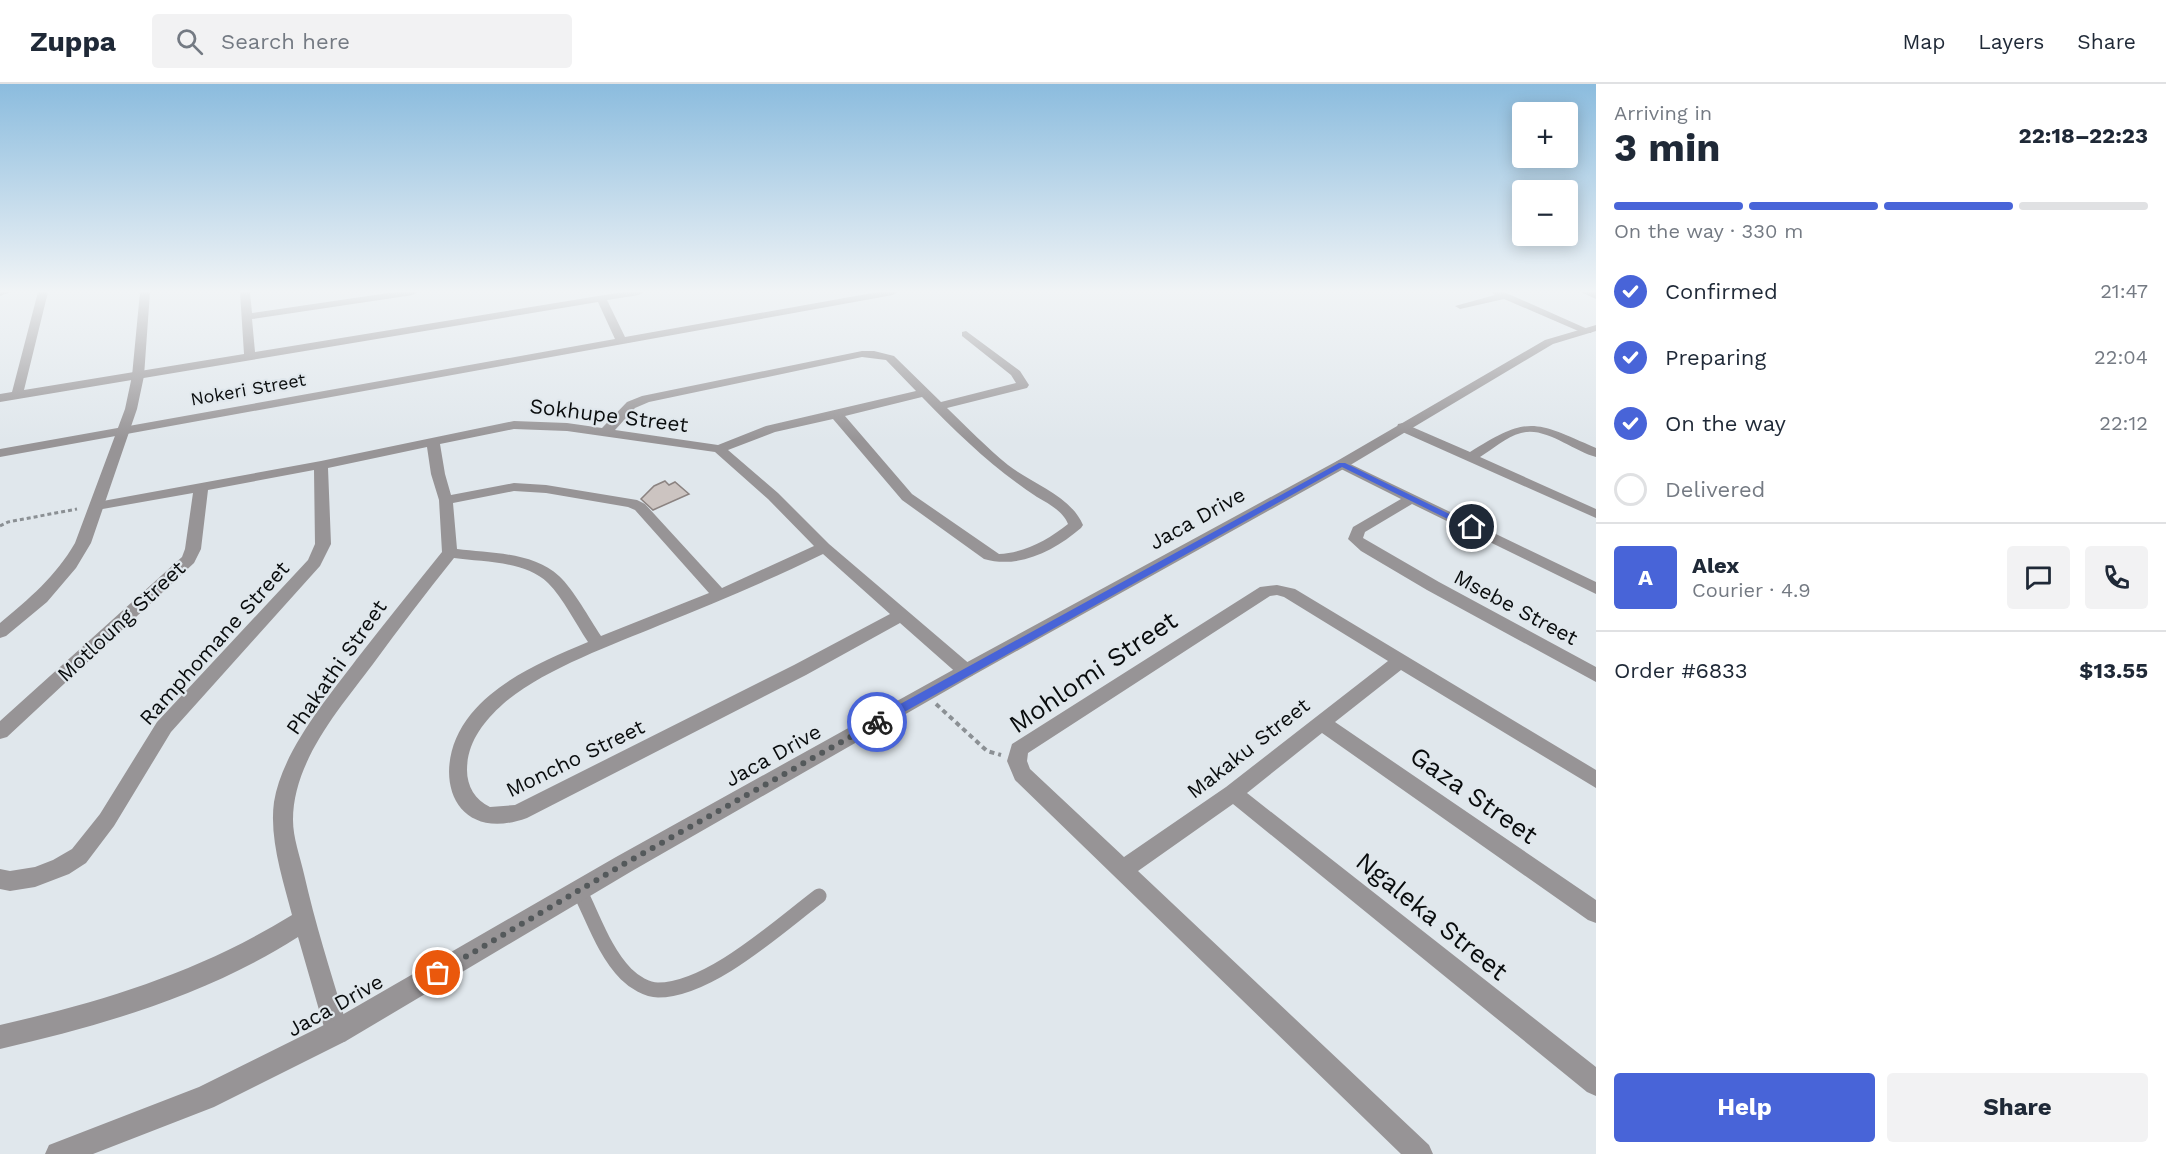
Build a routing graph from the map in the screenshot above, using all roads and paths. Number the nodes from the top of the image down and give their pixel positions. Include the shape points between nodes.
1 (30, 342) edge
2 (141, 342) edge
3 (248, 342) edge
4 (340, 342) edge
5 (610, 342) edge
6 (976, 342) edge
7 (1549, 342) edge
8 (250, 357) junction
9 (138, 376) junction
10 (924, 393) junction
11 (17, 395) junction
12 (0, 398) edge
13 (938, 406) junction
14 (836, 414) junction
15 (1403, 427) junction
16 (124, 430) junction
17 (606, 432) junction
18 (433, 442) junction
19 (719, 449) junction
20 (0, 453) edge
21 (1596, 453) edge
22 (1471, 457) junction
23 (1342, 464) junction
24 (321, 465) junction
25 (201, 488) junction
26 (1412, 498) junction
27 (446, 500) junction
28 (97, 506) junction
29 (1596, 514) edge
30 (0, 526) edge
31 (824, 547) junction
32 (450, 553) junction
33 (1596, 589) edge
34 (720, 595) junction
35 (903, 614) junction
36 (0, 632) edge
37 (598, 644) junction
38 (1400, 661) junction
39 (966, 671) junction
40 (1596, 675) edge
41 (926, 694) junction
42 (1321, 722) junction
43 (0, 732) edge
44 (1017, 761) junction
45 (1596, 780) edge
46 (1233, 793) junction
47 (1123, 870) junction
48 (0, 879) edge
49 (579, 890) junction
50 (819, 896) dead end
51 (1596, 913) edge
52 (304, 920) junction
53 (337, 1032) junction
54 (0, 1037) edge
55 (1596, 1083) edge
56 (58, 1154) edge
57 (1420, 1154) edge

1 - 11 street
2 - 9 street
3 - 8 street
4 - 8 street
5 - 16 street, Nokeri Street
6 - 13 street via 1016,373 1023,385
7 - 15 street, Jaca Drive
8 - 9 street
9 - 11 street
9 - 16 street
10 - 13 street
10 - 14 street
10 - 17 street via 890,358 862,354 646,399 631,405
11 - 12 street
13 - 14 street via 981,450 1064,508 1076,525 1040,548 996,560 907,497
14 - 19 street via 771,429
15 - 22 street
15 - 23 street, Jaca Drive
16 - 20 street, Nokeri Street
16 - 28 street
17 - 18 street, Sokhupe Street via 514,425
17 - 19 street, Sokhupe Street
18 - 24 street, Sokhupe Street
18 - 27 street
19 - 31 street
21 - 22 street via 1528,428 1515,431
22 - 29 street
23 - 26 street
23 - 39 street, Jaca Drive
24 - 25 street, Sokhupe Street
24 - 48 street, Ramphomane Street via 323,544 315,562 164,727 79,856 35,877
25 - 28 street, Sokhupe Street
25 - 43 street, Motloung Street via 189,559
26 - 33 street
26 - 40 street, Msebe Street via 1358,530 1355,539
27 - 32 street
27 - 34 street via 513,487 632,503 640,507
28 - 30 path
28 - 36 street via 71,564 41,598
31 - 34 street, Moncho Street
31 - 35 street
32 - 37 street via 521,564 544,572 554,580
32 - 52 street, Phakathi Street via 318,723 292,779 283,820
34 - 37 street, Moncho Street
35 - 37 street, Moncho Street via 520,812 499,816 478,812 467,802 456,764 479,718 508,691
35 - 39 street
38 - 42 street, Makaku Street
38 - 44 street, Mohlomi Street via 1289,592 1271,590 1024,744
38 - 45 street, Mohlomi Street
39 - 41 street, Jaca Drive
41 - 44 path via 987,751
41 - 49 street, Jaca Drive
42 - 46 street, Makaku Street
42 - 51 street, Gaza Street
44 - 47 street, Mohlomi Street via 1022,774
46 - 47 street, Makaku Street
46 - 55 street, Ngaleka Street
47 - 57 street, Mohlomi Street
49 - 50 lane via 625,973 641,986 657,990 702,978
49 - 53 street, Jaca Drive
52 - 53 street, Phakathi Street
52 - 54 street via 242,957 164,993
53 - 56 street, Jaca Drive via 205,1098

